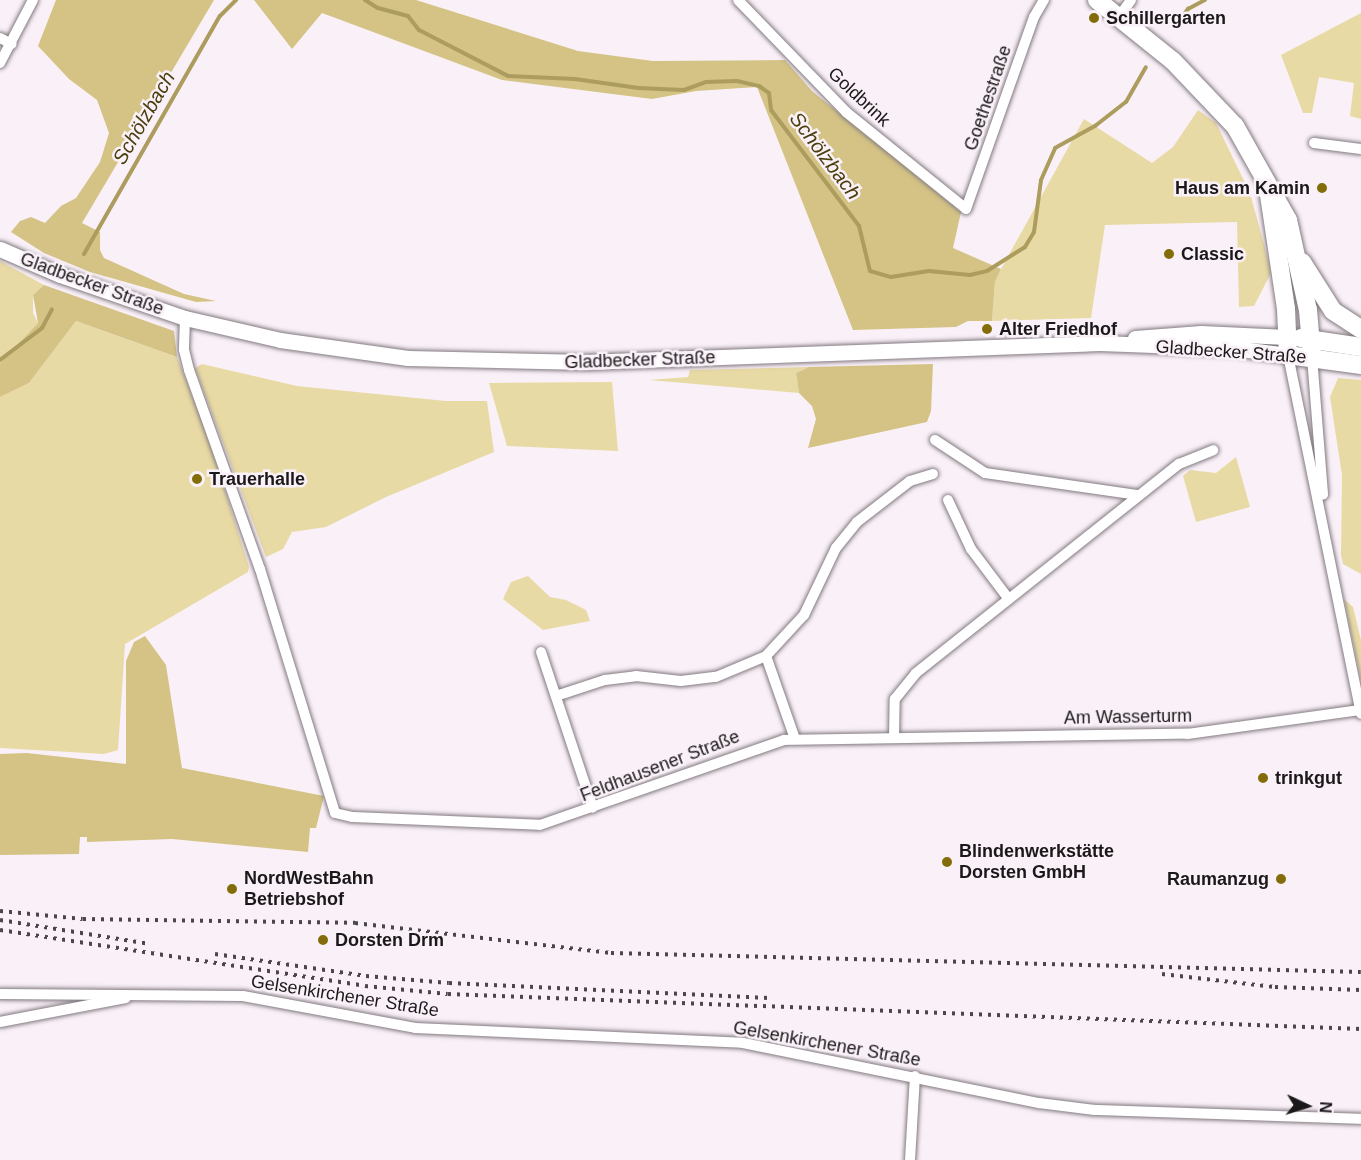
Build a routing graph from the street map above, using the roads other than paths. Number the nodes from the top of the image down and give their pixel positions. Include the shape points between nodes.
1 (33, 0) edge
2 (738, 0) edge
3 (1044, 0) edge
4 (1097, 0) edge
5 (1131, 0) edge
6 (1118, 18) junction
7 (0, 38) edge
8 (12, 44) junction
9 (0, 63) edge
10 (1314, 143) dead end
11 (1361, 149) edge
12 (1266, 181) junction
13 (966, 209) joint
14 (0, 249) edge
15 (1298, 255) junction
16 (185, 318) junction
17 (1361, 329) edge
18 (1288, 346) junction
19 (1361, 347) edge
20 (1312, 348) junction
21 (1361, 365) edge
22 (935, 440) dead end
23 (1213, 450) dead end
24 (933, 474) dead end
25 (1138, 495) junction
26 (948, 500) dead end
27 (1323, 510) junction
28 (260, 569) joint
29 (1008, 598) junction
30 (541, 652) dead end
31 (766, 656) junction
32 (556, 696) junction
33 (1361, 712) edge
34 (894, 738) junction
35 (795, 739) junction
36 (593, 808) junction
37 (0, 994) edge
38 (144, 994) junction
39 (0, 1022) edge
40 (915, 1076) junction
41 (1361, 1119) edge
42 (910, 1160) edge

1 - 8 street
2 - 13 street, Goldbrink via 846,112
3 - 13 street, Goethestraße via 1034,17
4 - 6 main road
5 - 6 street
6 - 12 main road via 1173,61 1235,126
7 - 8 street
8 - 9 street
10 - 11 street
12 - 15 main road via 1288,220
12 - 18 main road via 1285,297
14 - 16 main road, Gladbecker Straße via 60,275
15 - 17 main road via 1333,311
15 - 20 main road
16 - 18 main road, Gladbecker Straße via 280,340 371,354 491,362 1100,343 1201,333
16 - 28 street, Gladbecker Straße via 184,350 189,370
18 - 20 main road
18 - 27 street
19 - 20 main road
20 - 21 main road, Gladbecker Straße
20 - 27 street
22 - 25 street via 985,473
23 - 25 street via 1179,464
24 - 31 street via 910,481 857,522 836,548 804,615
25 - 29 street
26 - 29 street via 971,549
27 - 33 street
28 - 36 street, Feldhausener Straße via 335,813 525,825 554,822
29 - 34 street via 903,685 893,708
30 - 32 street
31 - 32 street via 716,677 681,681 636,676 605,680
31 - 35 street
32 - 36 street
33 - 34 street, Am Wasserturm via 1186,734
34 - 35 street, Feldhausener Straße
35 - 36 street, Feldhausener Straße via 745,751
37 - 38 street, Gelsenkirchener Straße
38 - 39 street, Gelsenkirchener Straße
38 - 40 street, Gelsenkirchener Straße via 243,996 415,1028 743,1043
40 - 41 street, Gelsenkirchener Straße via 1039,1103 1095,1110
40 - 42 street

